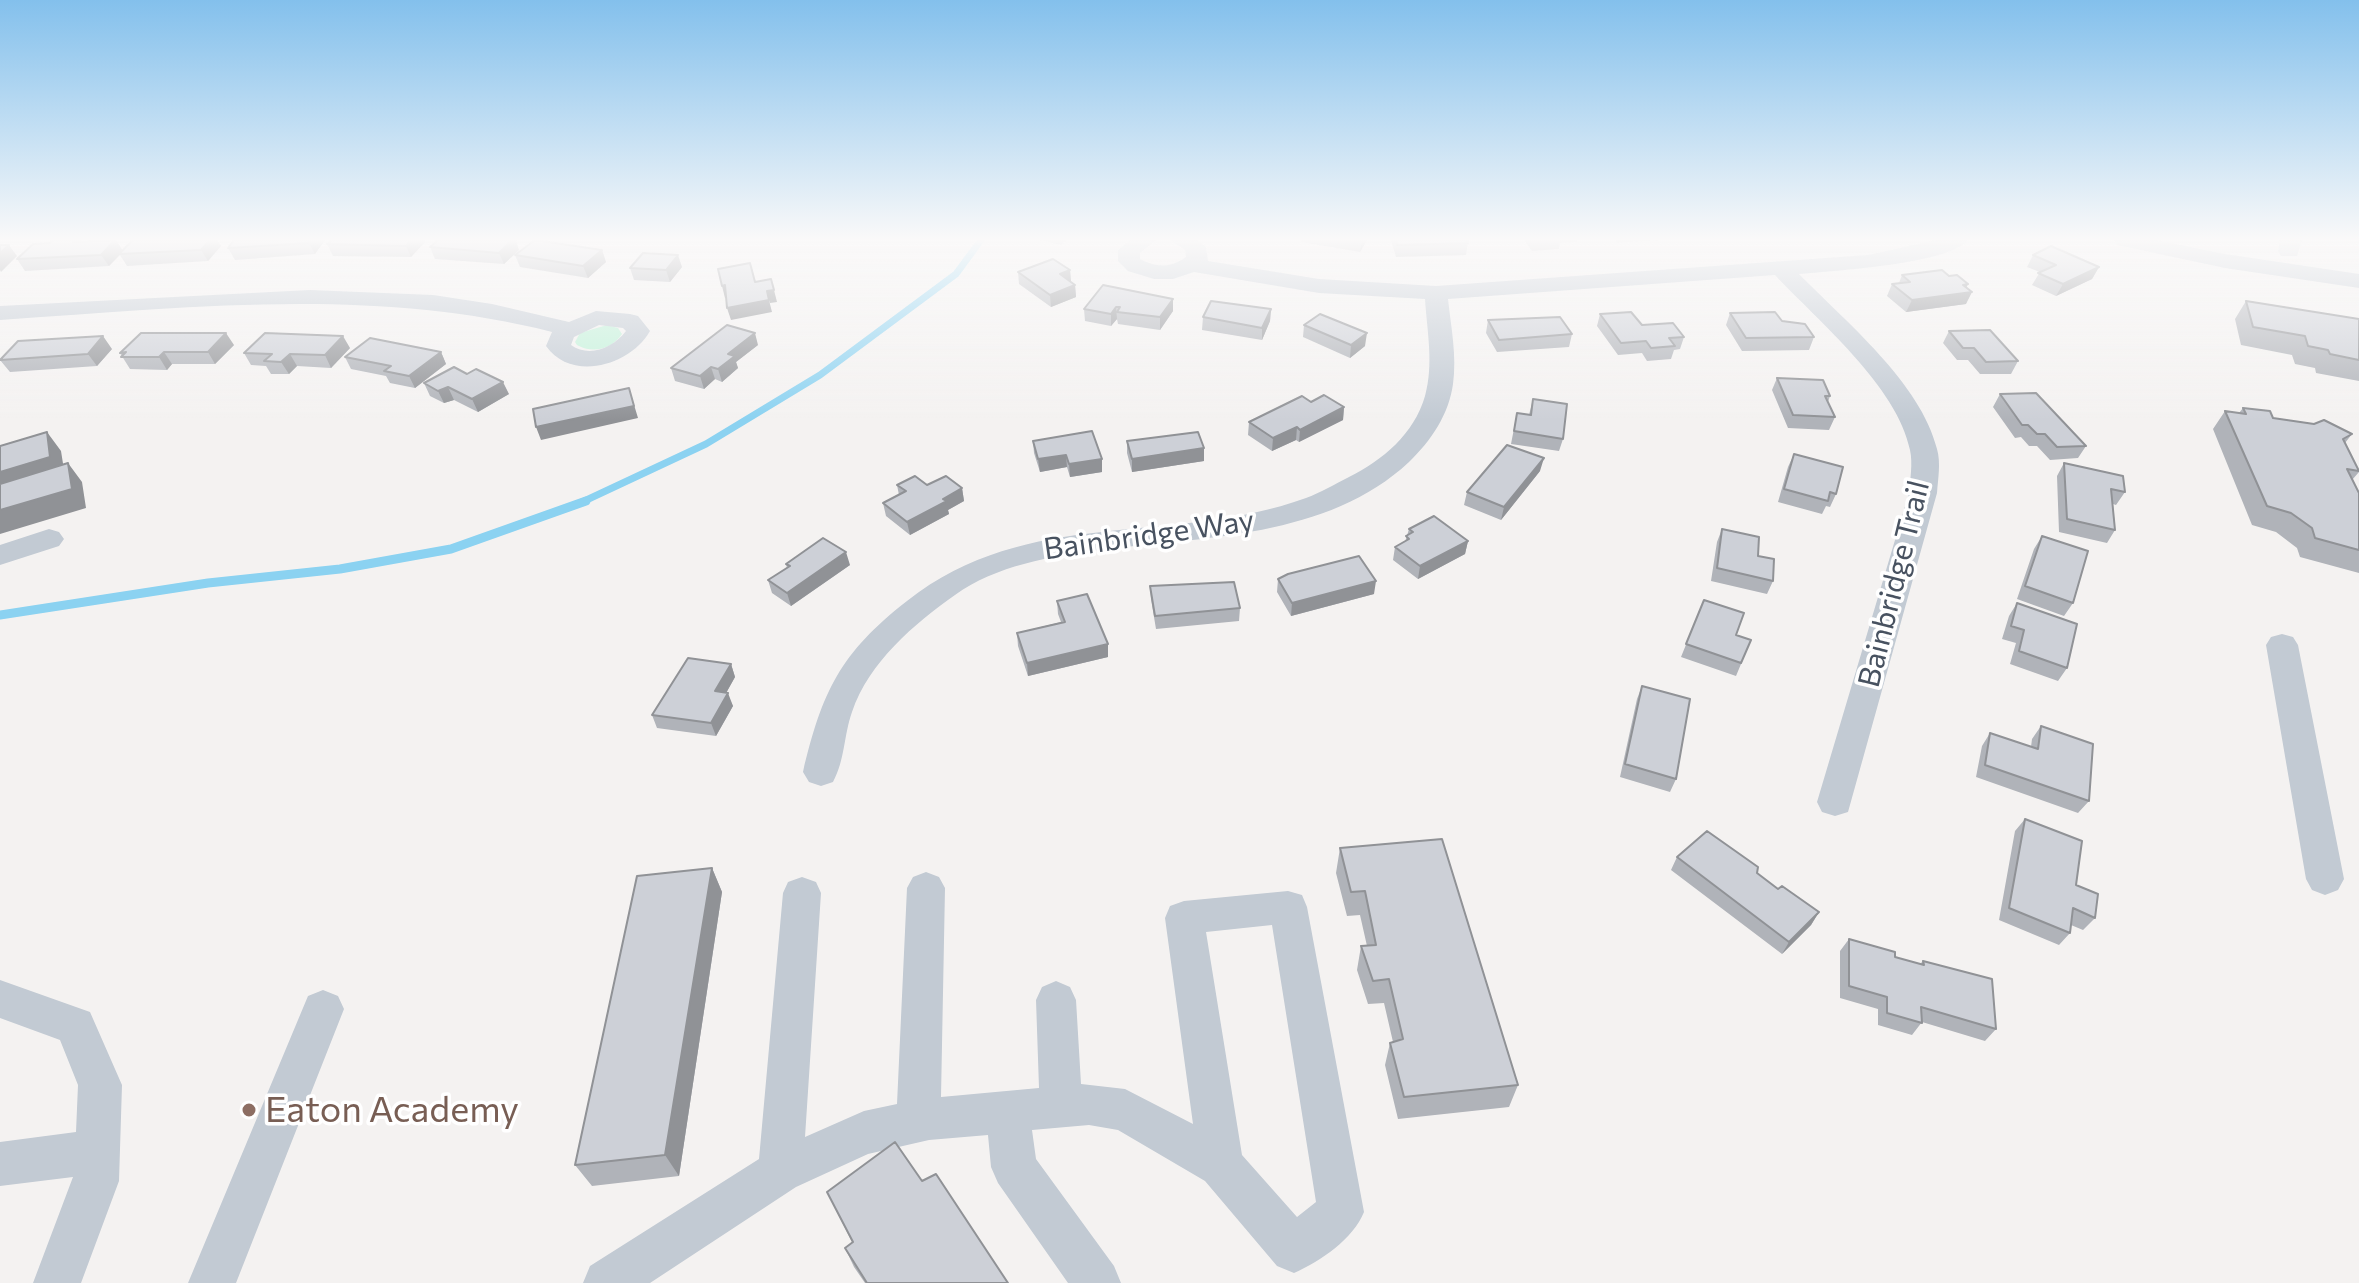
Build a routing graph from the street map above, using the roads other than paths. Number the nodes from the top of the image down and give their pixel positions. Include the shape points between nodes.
1 (282, 300) edge
2 (413, 300) edge
3 (1436, 300) edge
4 (1811, 300) edge
5 (0, 313) edge
6 (569, 329) dead end
7 (49, 539) dead end
8 (0, 555) edge
9 (2282, 645) dead end
10 (821, 772) dead end
11 (1835, 802) dead end
12 (2325, 879) dead end
13 (926, 888) dead end
14 (802, 893) dead end
15 (0, 999) edge
16 (1056, 1000) dead end
17 (323, 1009) dead end
18 (1061, 1106) junction
19 (1008, 1112) junction
20 (918, 1122) junction
21 (97, 1152) junction
22 (0, 1164) edge
23 (1221, 1165) junction
24 (780, 1171) junction
25 (57, 1283) edge
26 (212, 1283) edge
27 (607, 1283) edge
28 (1097, 1283) edge

1 - 5 street
2 - 6 street
3 - 10 street, Bainbridge Way via 1439,394 1426,426 1398,459 1351,491 1284,516 1062,543 1014,554 966,574 911,609 868,654 837,707
4 - 11 street, Bainbridge Trail via 1892,388 1924,449 1923,493
7 - 8 street
9 - 12 street
13 - 20 street
14 - 24 street
15 - 21 street via 75,1026 100,1085
16 - 18 street
17 - 26 street
18 - 19 street
18 - 23 street via 1125,1110
19 - 20 street
19 - 28 street via 1014,1167
20 - 24 street via 864,1133
21 - 22 street
21 - 25 street via 96,1181
23 - 23 street via 1294,1249 1341,1212 1288,907 1184,918
24 - 27 street

